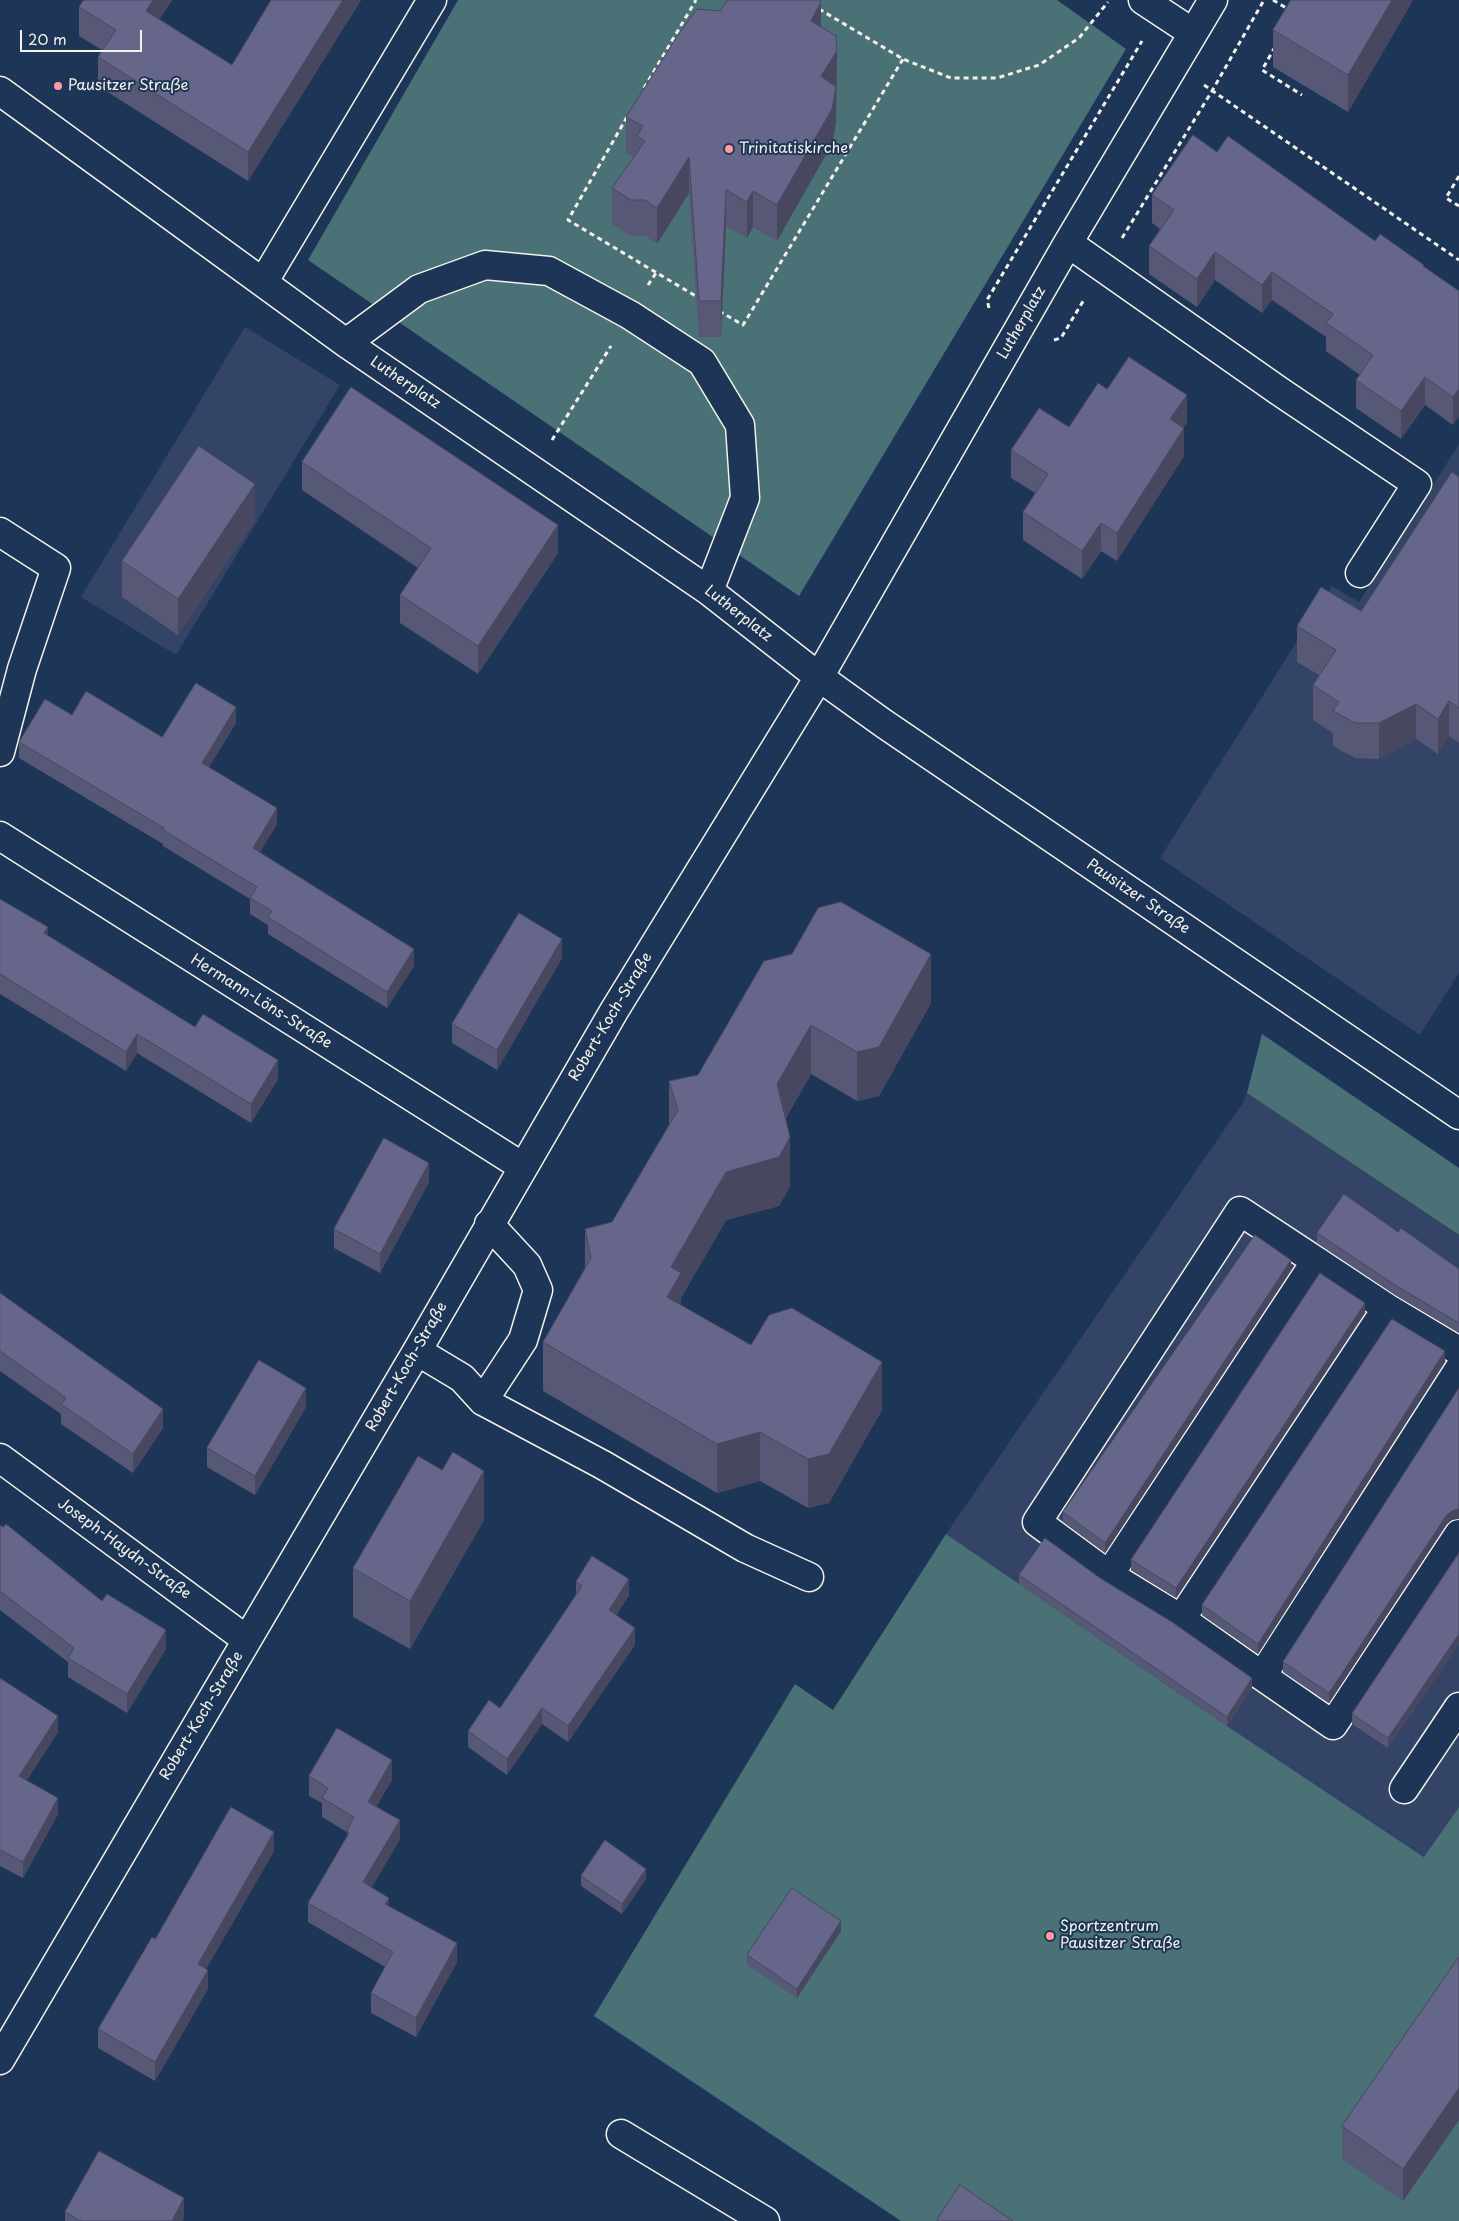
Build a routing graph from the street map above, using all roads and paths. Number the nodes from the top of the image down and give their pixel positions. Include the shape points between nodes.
1 (432, 0) edge
2 (696, 0) edge
3 (1110, 0) edge
4 (1143, 0) edge
5 (1213, 0) edge
6 (1264, 0) edge
7 (1273, 0) edge
8 (812, 5) edge
9 (1295, 14) edge
10 (1193, 33) junction
11 (1276, 46) edge
12 (904, 59) junction
13 (1174, 64) junction
14 (0, 91) edge
15 (1212, 91) junction
16 (642, 93) edge
17 (1302, 95) dead end
18 (632, 110) edge
19 (1459, 176) edge
20 (1459, 206) edge
21 (1068, 243) junction
22 (1459, 260) edge
23 (1103, 268) junction
24 (264, 281) junction
25 (704, 302) edge
26 (711, 306) edge
27 (630, 315) junction
28 (346, 343) junction
29 (1004, 355) junction
30 (533, 470) junction
31 (0, 532) edge
32 (1360, 573) dead end
33 (709, 590) junction
34 (819, 677) junction
35 (0, 752) edge
36 (0, 836) edge
37 (1459, 1115) edge
38 (523, 1168) junction
39 (489, 1224) junction
40 (1316, 1261) junction
41 (1387, 1308) junction
42 (417, 1351) junction
43 (1459, 1351) edge
44 (1459, 1368) edge
45 (482, 1401) junction
46 (0, 1458) edge
47 (1459, 1534) edge
48 (1109, 1575) junction
49 (809, 1577) dead end
50 (1181, 1620) junction
51 (247, 1640) junction
52 (1262, 1676) junction
53 (1459, 1708) edge
54 (1404, 1789) dead end
55 (0, 2060) edge
56 (621, 2134) dead end
57 (765, 2221) edge

1 - 24 street
2 - 16 path
3 - 12 path via 1080,38 1039,65 997,78 951,78
4 - 10 street
5 - 10 street, Lutherplatz
6 - 15 path
7 - 9 path
8 - 12 path
10 - 13 street, Lutherplatz
11 - 17 path via 1262,70
12 - 26 path via 743,325
13 - 15 path
13 - 21 street, Lutherplatz
14 - 24 street
15 - 22 path
15 - 23 path
18 - 25 path via 568,220
19 - 20 path via 1446,198
21 - 23 street
21 - 29 street, Lutherplatz
23 - 29 path via 1061,338
23 - 32 street via 1417,484
24 - 28 street, Lutherplatz
27 - 28 street via 549,272 485,265 419,289
27 - 30 path
27 - 33 street via 702,362 740,426 745,498
28 - 30 street, Lutherplatz
29 - 34 street, Lutherplatz
30 - 33 street, Lutherplatz
31 - 35 street via 56,568 22,669
33 - 34 street, Lutherplatz
34 - 37 street, Pausitzer Straße
34 - 38 street, Robert-Koch-Straße via 614,1011
36 - 38 street, Hermann-Löns-Straße
38 - 39 street, Robert-Koch-Straße
39 - 42 street, Robert-Koch-Straße
39 - 45 street via 527,1264 538,1290 523,1340
40 - 41 street
40 - 48 street
40 - 48 street via 1240,1211 1036,1522
41 - 43 street
41 - 50 street
42 - 45 street via 462,1378
42 - 51 street, Robert-Koch-Straße
44 - 52 street
45 - 49 street via 603,1465 744,1548
46 - 51 street, Joseph-Haydn-Straße
47 - 52 street via 1333,1725
48 - 50 street
50 - 52 street
51 - 55 street, Robert-Koch-Straße
53 - 54 street
56 - 57 street

